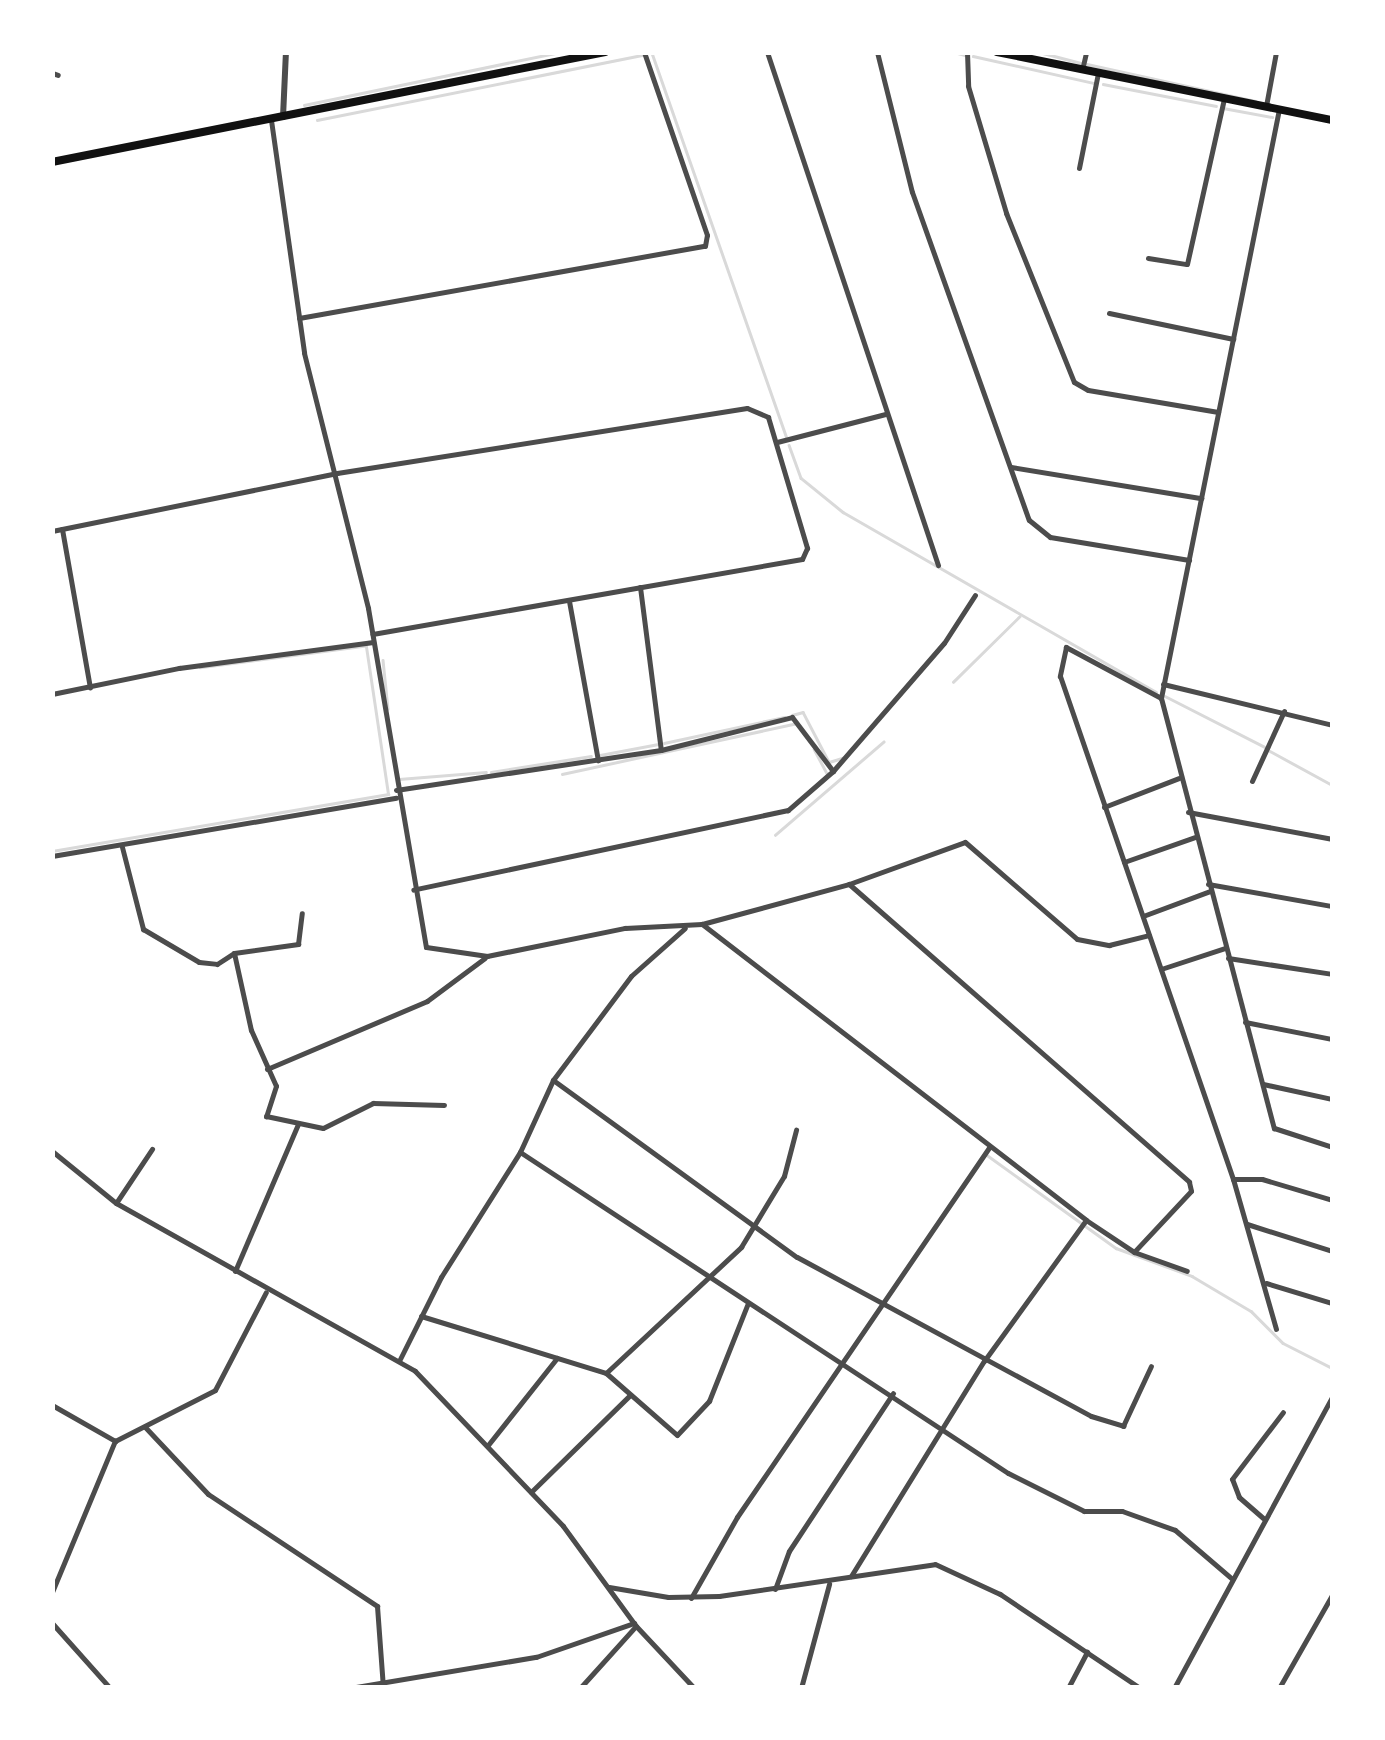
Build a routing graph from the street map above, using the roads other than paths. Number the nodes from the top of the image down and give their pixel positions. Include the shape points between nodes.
1 (276, 52) edge
2 (605, 52) edge
3 (644, 52) edge
4 (767, 52) edge
5 (877, 52) edge
6 (967, 52) edge
7 (997, 52) edge
8 (1086, 52) edge
9 (1276, 52) edge
10 (286, 54) edge
11 (1082, 70) junction
12 (1098, 73) junction
13 (1224, 98) junction
14 (1266, 106) junction
15 (1280, 109) junction
16 (284, 118) junction
17 (271, 120) junction
18 (1332, 120) edge
19 (52, 162) edge
20 (1079, 168) dead end
21 (1148, 258) dead end
22 (1108, 313) dead end
23 (298, 318) junction
24 (1232, 340) junction
25 (1218, 412) junction
26 (885, 414) junction
27 (776, 442) junction
28 (1011, 467) junction
29 (337, 473) junction
30 (1201, 498) junction
31 (62, 529) junction
32 (52, 531) edge
33 (1189, 560) junction
34 (938, 565) dead end
35 (640, 587) junction
36 (975, 594) dead end
37 (569, 600) junction
38 (373, 638) junction
39 (1164, 684) junction
40 (90, 688) junction
41 (52, 694) edge
42 (1161, 698) junction
43 (1284, 711) junction
44 (1332, 725) edge
45 (661, 750) junction
46 (598, 760) junction
47 (834, 772) junction
48 (1179, 778) junction
49 (1252, 781) dead end
50 (395, 790) junction
51 (396, 798) junction
52 (1104, 806) junction
53 (1188, 812) junction
54 (1195, 837) junction
55 (1332, 839) edge
56 (122, 847) junction
57 (52, 856) edge
58 (1124, 862) junction
59 (848, 884) junction
60 (1210, 887) junction
61 (413, 890) junction
62 (1332, 906) edge
63 (302, 913) dead end
64 (1143, 916) junction
65 (702, 924) junction
66 (686, 926) junction
67 (1150, 935) junction
68 (1226, 948) junction
69 (234, 953) junction
70 (487, 956) junction
71 (1228, 958) junction
72 (1161, 969) junction
73 (1332, 974) edge
74 (1245, 1022) junction
75 (1332, 1039) edge
76 (267, 1069) junction
77 (553, 1080) junction
78 (1263, 1084) junction
79 (1332, 1099) edge
80 (444, 1105) dead end
81 (298, 1124) junction
82 (796, 1130) dead end
83 (989, 1148) junction
84 (1332, 1148) edge
85 (152, 1149) dead end
86 (52, 1151) edge
87 (520, 1152) junction
88 (1233, 1179) junction
89 (1332, 1200) edge
90 (116, 1203) junction
91 (1086, 1220) junction
92 (1247, 1224) junction
93 (757, 1225) junction
94 (1332, 1251) edge
95 (1134, 1252) junction
96 (235, 1272) junction
97 (1187, 1272) dead end
98 (711, 1280) junction
99 (1266, 1282) junction
100 (266, 1292) junction
101 (748, 1302) junction
102 (1332, 1303) edge
103 (882, 1304) junction
104 (421, 1316) junction
105 (1276, 1330) dead end
106 (557, 1358) junction
107 (400, 1359) junction
108 (842, 1361) junction
109 (984, 1361) junction
110 (1150, 1366) dead end
111 (606, 1373) junction
112 (892, 1394) junction
113 (628, 1396) junction
114 (1332, 1397) edge
115 (52, 1404) edge
116 (1283, 1412) dead end
117 (145, 1426) junction
118 (942, 1428) junction
119 (115, 1440) junction
120 (488, 1445) junction
121 (532, 1492) junction
122 (1263, 1518) junction
123 (850, 1578) junction
124 (1230, 1578) junction
125 (830, 1582) junction
126 (609, 1586) junction
127 (775, 1590) junction
128 (52, 1592) edge
129 (1332, 1595) edge
130 (691, 1598) junction
131 (52, 1623) edge
132 (635, 1625) junction
133 (1087, 1652) junction
134 (382, 1684) edge
135 (110, 1688) edge
136 (350, 1688) edge
137 (580, 1688) edge
138 (694, 1688) edge
139 (801, 1688) edge
140 (1068, 1688) edge
141 (1140, 1688) edge
142 (1174, 1688) edge
143 (1280, 1688) edge

1 - 10 street
2 - 16 main road
3 - 23 street via 705,246
4 - 26 street
5 - 28 street via 912,192
6 - 25 street via 968,86 1006,213 1074,382
7 - 11 main road
8 - 11 street
9 - 14 street
10 - 16 street
11 - 12 main road
12 - 13 main road
12 - 20 street
13 - 14 main road
13 - 21 street via 1187,264
14 - 15 main road
15 - 18 main road
15 - 24 street
16 - 17 main road
17 - 19 main road
17 - 23 street
22 - 24 street
23 - 29 street
24 - 25 street
25 - 30 street
26 - 27 street
26 - 34 street
27 - 29 street via 768,416 747,408
27 - 35 street via 806,556
28 - 30 street
28 - 33 street via 1028,520 1042,534
29 - 31 street
29 - 38 street
30 - 33 street
31 - 32 street
31 - 40 street
33 - 39 street
35 - 37 street
35 - 45 street
36 - 47 street via 944,643
37 - 38 street
37 - 46 street
38 - 40 street
38 - 50 street
39 - 42 street
39 - 43 street
40 - 41 street
42 - 48 street
42 - 52 street via 1066,647 1059,672
43 - 44 street
43 - 49 street
45 - 46 street
45 - 47 street via 792,718
46 - 50 street
47 - 61 street via 788,810
48 - 52 street
48 - 53 street
50 - 51 street
51 - 56 street
51 - 61 street
52 - 58 street
53 - 54 street
53 - 55 street
54 - 58 street
54 - 60 street
56 - 57 street
56 - 69 street via 142,929 208,964
58 - 64 street
59 - 65 street
59 - 67 street via 966,842 1077,939 1109,944
59 - 95 street via 1189,1182 1190,1191
60 - 62 street
60 - 64 street
60 - 68 street
61 - 70 street via 426,947
63 - 69 street via 301,942
64 - 67 street
65 - 66 street
65 - 83 street via 823,1011
66 - 70 street via 626,928
66 - 77 street via 630,976
67 - 72 street
68 - 71 street
68 - 72 street
69 - 76 street
70 - 76 street via 427,1002
71 - 73 street
71 - 74 street
72 - 88 street
74 - 75 street
74 - 78 street
76 - 81 street via 277,1092 266,1116
77 - 87 street
77 - 93 street
78 - 79 street
78 - 84 street via 1276,1131
80 - 81 street via 386,1100 334,1126
81 - 96 street
82 - 93 street via 792,1160
83 - 91 street
83 - 103 street
85 - 90 street
86 - 90 street
87 - 98 street
87 - 104 street
88 - 89 street via 1262,1180
88 - 92 street
90 - 96 street
91 - 95 street
91 - 109 street
92 - 94 street
92 - 99 street
93 - 98 street
93 - 103 street via 797,1257
95 - 97 street
96 - 100 street
98 - 101 street
98 - 111 street
99 - 102 street
99 - 105 street
100 - 107 street
100 - 117 street via 214,1390
101 - 108 street
101 - 113 street via 712,1395 682,1433 672,1433
103 - 108 street
103 - 109 street
104 - 106 street
104 - 107 street
106 - 111 street
106 - 120 street
107 - 120 street
108 - 112 street
108 - 130 street
109 - 110 street via 1120,1428
109 - 118 street
111 - 113 street
112 - 118 street
112 - 127 street via 789,1551
113 - 121 street
114 - 122 street
115 - 119 street
116 - 122 street via 1232,1479 1239,1497
117 - 119 street
117 - 134 street via 208,1494 377,1606
118 - 123 street
118 - 124 street via 1073,1507 1122,1512 1175,1530
119 - 128 street
120 - 121 street
121 - 126 street
122 - 124 street
123 - 125 street
123 - 133 street via 935,1564 1000,1594
124 - 142 street
125 - 127 street
125 - 139 street
126 - 130 street
126 - 132 street
127 - 130 street
129 - 143 street
131 - 135 street
132 - 134 street via 536,1657
132 - 137 street
132 - 138 street
133 - 140 street
133 - 141 street
134 - 136 street

